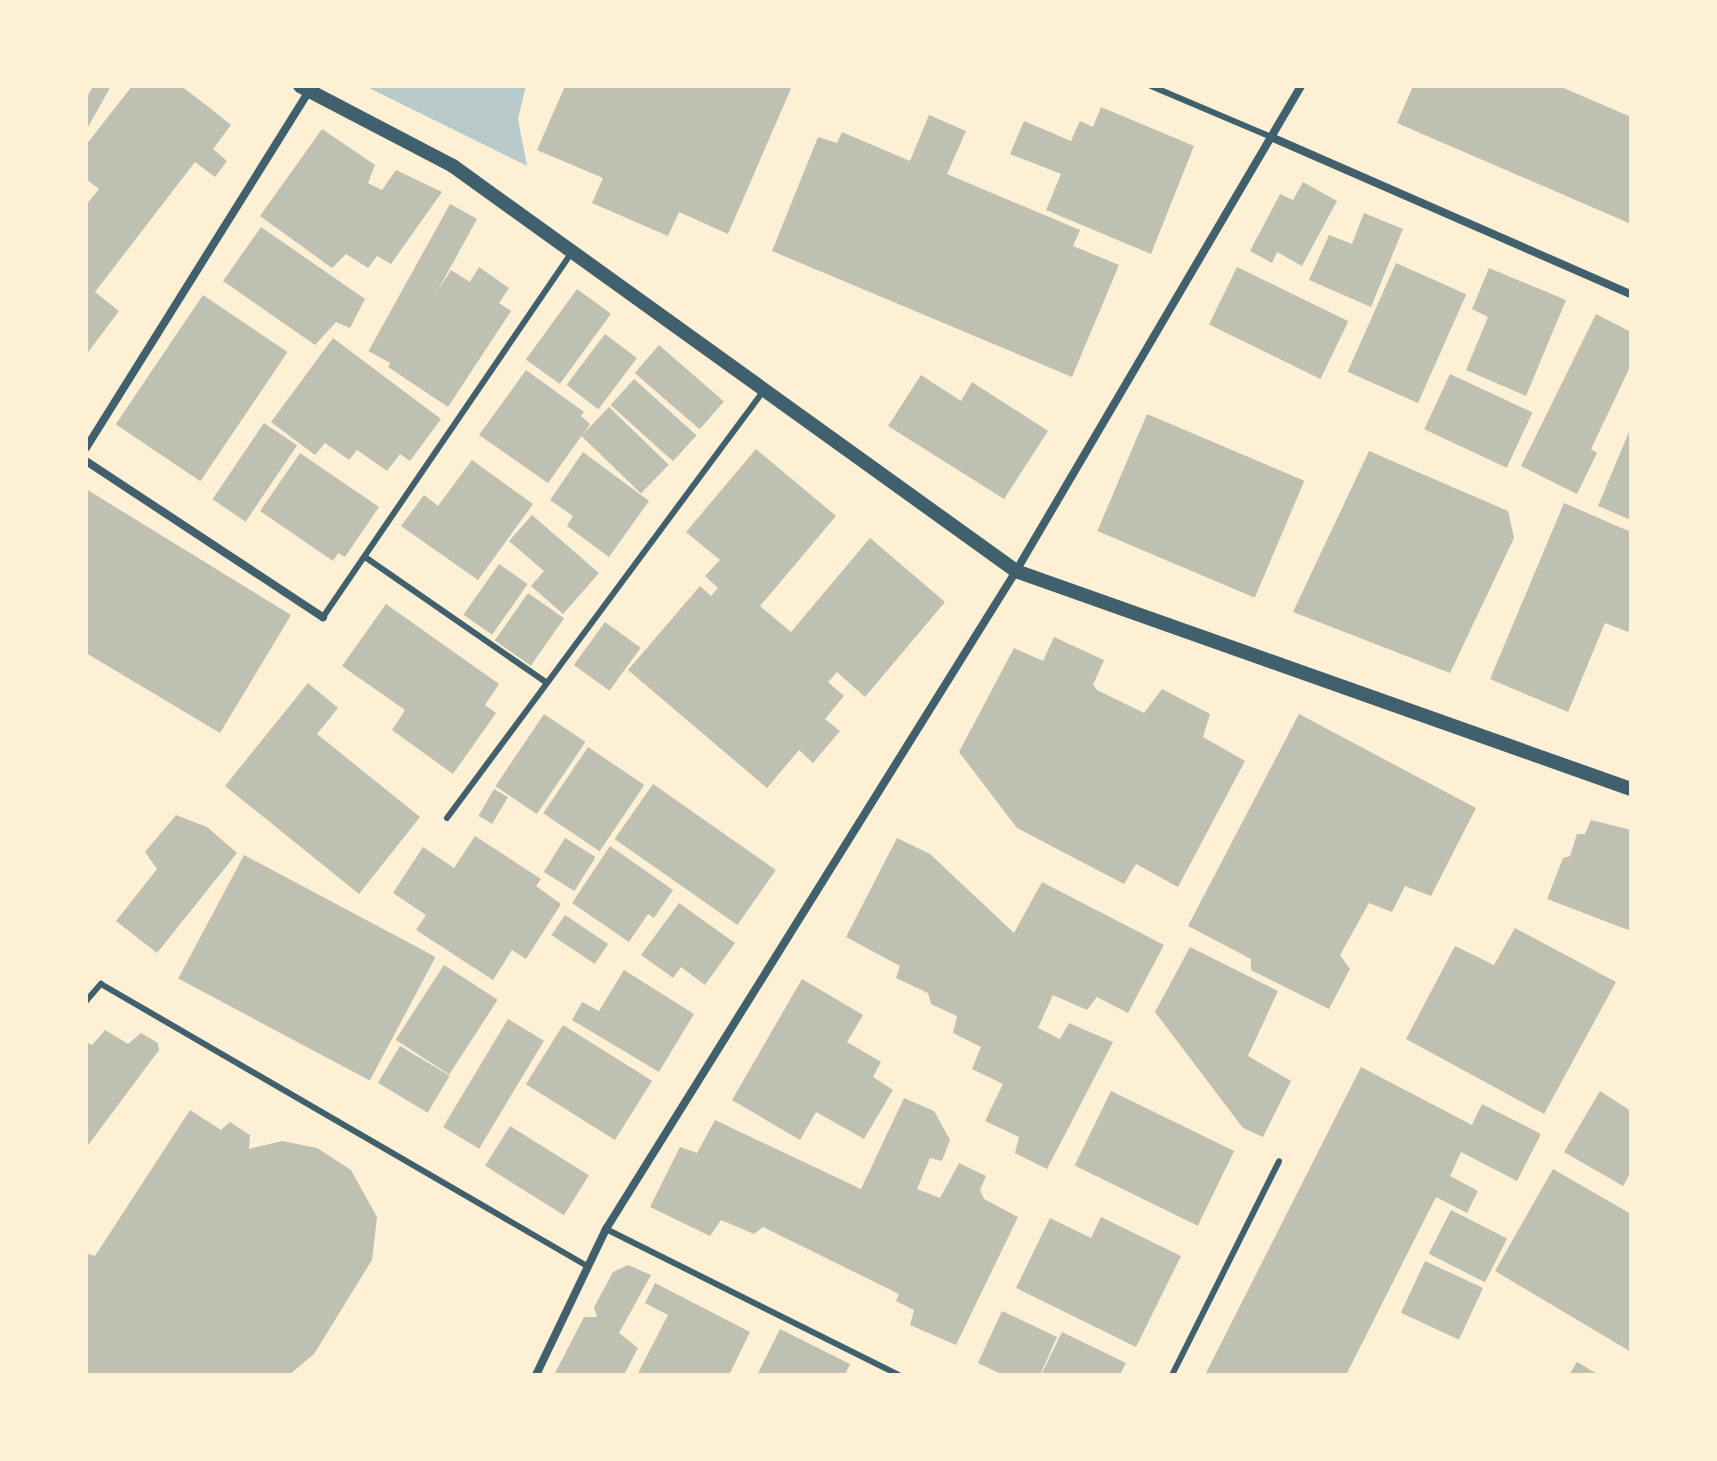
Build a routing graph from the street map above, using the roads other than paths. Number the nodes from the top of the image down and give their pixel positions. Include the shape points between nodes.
1 (1151, 86) edge
2 (1301, 86) edge
3 (305, 88) edge
4 (1271, 137) junction
5 (571, 253) junction
6 (1631, 294) edge
7 (762, 393) junction
8 (86, 448) edge
9 (86, 461) edge
10 (365, 557) junction
11 (1016, 571) junction
12 (323, 617) joint
13 (547, 683) junction
14 (1631, 789) edge
15 (447, 818) dead end
16 (86, 1001) edge
17 (1279, 1161) dead end
18 (606, 1229) junction
19 (587, 1266) junction
20 (536, 1375) edge
21 (899, 1375) edge
22 (1172, 1375) edge

1 - 4 lane
2 - 4 street
3 - 5 street via 453,166
3 - 8 street
4 - 6 street
4 - 11 street
5 - 7 street
5 - 10 lane
7 - 11 street
7 - 13 lane
9 - 12 street
10 - 12 lane
10 - 13 lane
11 - 14 street
11 - 18 street
13 - 15 lane
16 - 19 lane via 101,984
17 - 22 lane
18 - 19 street
18 - 21 lane
19 - 20 street

